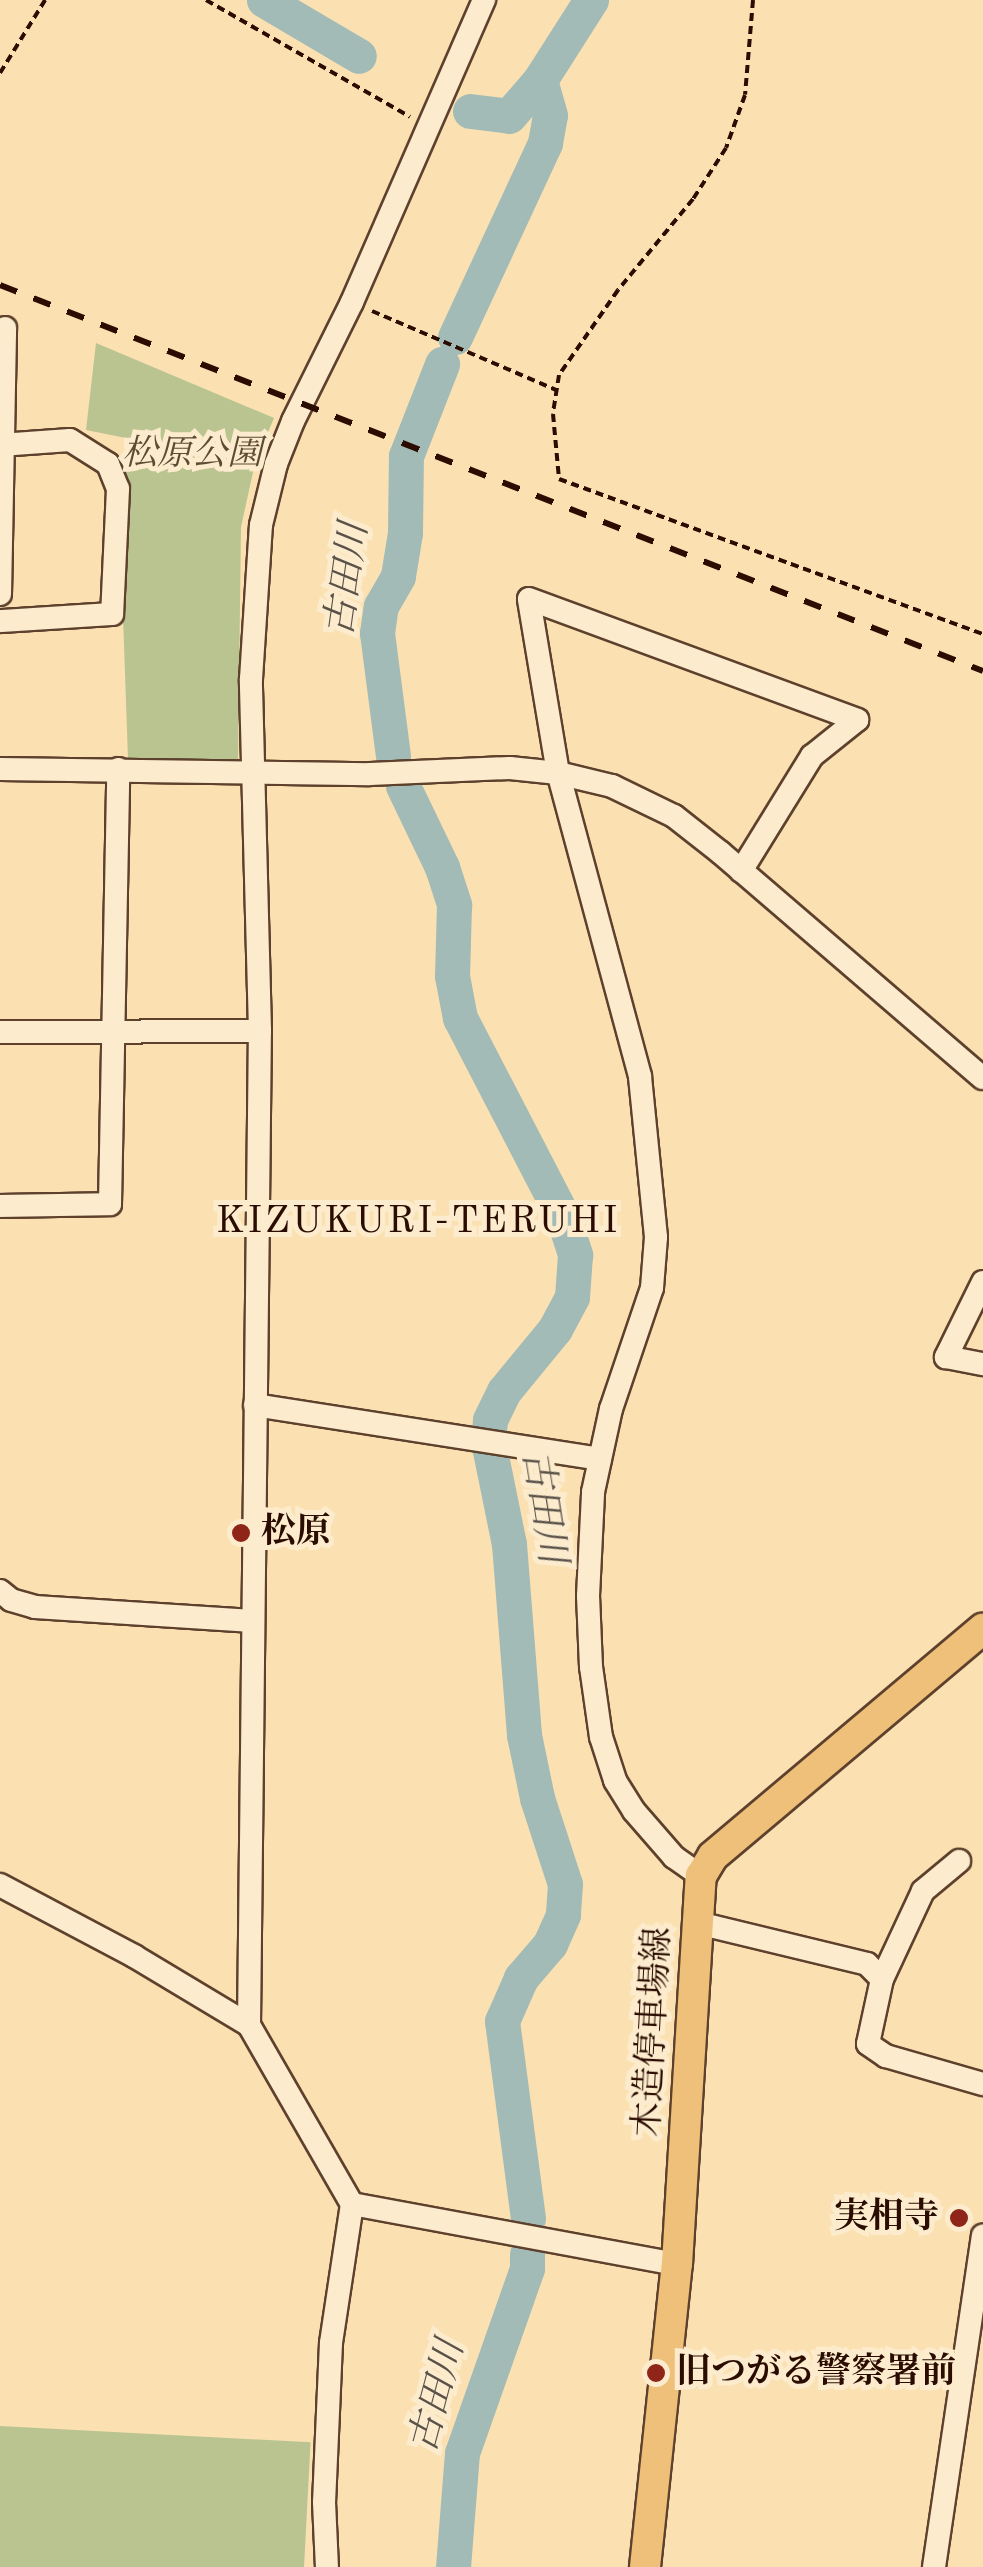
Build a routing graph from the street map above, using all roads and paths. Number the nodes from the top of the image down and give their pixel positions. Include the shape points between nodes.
1 (45, 0) edge
2 (206, 0) edge
3 (484, 0) edge
4 (753, 0) edge
5 (0, 73) edge
6 (429, 127) junction
7 (352, 302) junction
8 (6, 328) dead end
9 (556, 390) junction
10 (2, 444) edge
11 (0, 594) edge
12 (0, 621) edge
13 (983, 634) edge
14 (0, 769) edge
15 (118, 769) junction
16 (254, 770) junction
17 (558, 773) junction
18 (741, 870) junction
19 (260, 1031) junction
20 (0, 1032) edge
21 (116, 1032) junction
22 (983, 1078) edge
23 (0, 1206) edge
24 (983, 1282) edge
25 (983, 1364) edge
26 (256, 1405) junction
27 (600, 1459) junction
28 (0, 1591) edge
29 (253, 1621) junction
30 (983, 1629) edge
31 (960, 1860) dead end
32 (701, 1876) junction
33 (0, 1885) edge
34 (698, 1923) junction
35 (882, 1979) junction
36 (249, 2024) junction
37 (983, 2084) edge
38 (352, 2204) junction
39 (983, 2236) edge
40 (677, 2264) junction
41 (327, 2567) edge
42 (645, 2567) edge
43 (934, 2567) edge

1 - 5 path
2 - 6 path
3 - 6 street
4 - 9 path via 746,95 726,148 618,290 559,375
6 - 7 street
7 - 9 path
7 - 16 street via 287,435 260,526 252,599
8 - 10 street
9 - 13 path via 559,478
10 - 11 street
10 - 12 street via 70,440 108,464 118,489 112,614
14 - 15 street
15 - 16 street
15 - 21 street
16 - 17 street
16 - 19 street
17 - 18 street via 612,786 674,816
17 - 18 street via 529,599 857,720 812,756
17 - 27 street via 640,1076 656,1237 652,1288
18 - 22 street
19 - 21 street
19 - 26 street
20 - 21 street
21 - 23 street via 110,1204
24 - 25 street via 946,1357
26 - 27 street
26 - 29 street
27 - 32 street via 588,1596 601,1737 634,1811
28 - 29 street via 36,1607
29 - 36 street
30 - 32 main road via 713,1856
31 - 35 street via 923,1892
32 - 34 main road, 木造停車場線
33 - 36 street
34 - 35 street via 868,1964
34 - 40 main road, 木造停車場線
35 - 37 street via 868,2044 886,2056
36 - 38 street
38 - 40 street
38 - 41 street via 331,2343
39 - 43 street
40 - 42 main road, 木造停車場線

